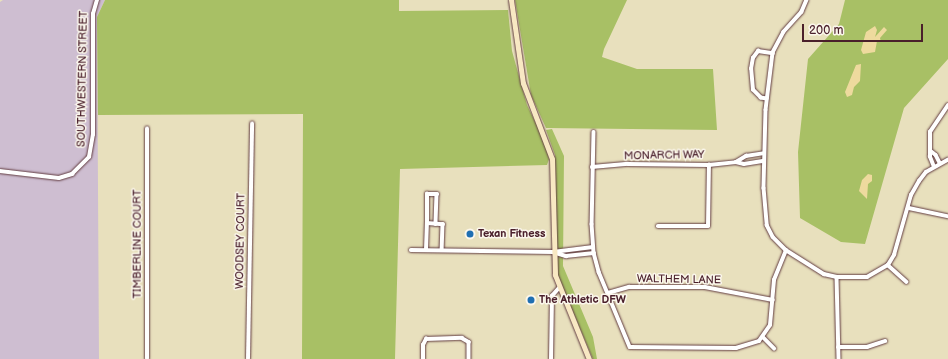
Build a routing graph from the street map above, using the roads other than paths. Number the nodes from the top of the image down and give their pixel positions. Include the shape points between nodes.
1 (97, 0) edge
2 (511, 0) edge
3 (806, 0) edge
4 (773, 53) junction
5 (767, 99) junction
6 (948, 105) edge
7 (252, 124) dead end
8 (147, 129) dead end
9 (594, 132) dead end
10 (931, 152) junction
11 (764, 153) junction
12 (764, 160) junction
13 (948, 160) edge
14 (736, 162) junction
15 (940, 163) junction
16 (709, 165) junction
17 (934, 167) junction
18 (592, 168) junction
19 (0, 171) edge
20 (909, 208) junction
21 (948, 216) edge
22 (427, 224) junction
23 (436, 224) junction
24 (658, 226) dead end
25 (593, 247) junction
26 (411, 250) dead end
27 (426, 250) junction
28 (442, 250) junction
29 (786, 250) junction
30 (553, 252) junction
31 (594, 253) junction
32 (888, 265) junction
33 (837, 277) junction
34 (906, 282) dead end
35 (559, 288) junction
36 (608, 293) junction
37 (773, 300) junction
38 (763, 337) junction
39 (885, 341) dead end
40 (838, 346) junction
41 (774, 348) dead end
42 (147, 359) edge
43 (248, 359) edge
44 (423, 359) edge
45 (469, 359) edge
46 (550, 359) edge
47 (589, 359) edge
48 (839, 359) edge

1 - 19 street, SOUTHWESTERN STREET via 93,14 92,135 89,157 72,174 59,178
2 - 30 main road via 523,83 552,159
3 - 4 street via 802,12 784,32
4 - 5 street
4 - 5 street via 758,51 753,58 751,70 753,90 761,98
5 - 11 street
6 - 10 street via 930,132
7 - 43 street, WOODSEY COURT
8 - 42 street, TIMBERLINE COURT
9 - 18 street
10 - 15 street
10 - 17 street
11 - 12 street
11 - 14 street, MONARCH WAY via 746,156
12 - 14 street, MONARCH WAY via 744,164
12 - 29 street via 767,226 773,237
13 - 15 street
14 - 16 street, MONARCH WAY
15 - 17 street
16 - 18 street, MONARCH WAY via 628,164
16 - 24 street via 708,226
17 - 20 street via 919,181 911,195
18 - 25 street
20 - 21 street
20 - 32 street via 898,246
22 - 23 street
22 - 23 street via 427,194 437,194
22 - 27 street
23 - 28 street via 443,224
25 - 30 street
25 - 31 street
26 - 27 street
27 - 28 street
28 - 30 street
29 - 33 street via 812,267
29 - 37 street via 774,280
30 - 31 street via 566,256
30 - 35 main road
31 - 36 street
32 - 33 street via 867,277
32 - 34 street
33 - 40 street
35 - 46 street via 552,296
35 - 47 main road
36 - 37 street, WALTHEM LANE via 629,287 705,287
36 - 38 street via 627,342 633,348 736,348 753,344
37 - 38 street via 770,325
38 - 41 street
39 - 40 street via 867,347
40 - 48 street
44 - 45 street via 426,339 449,338 468,339

